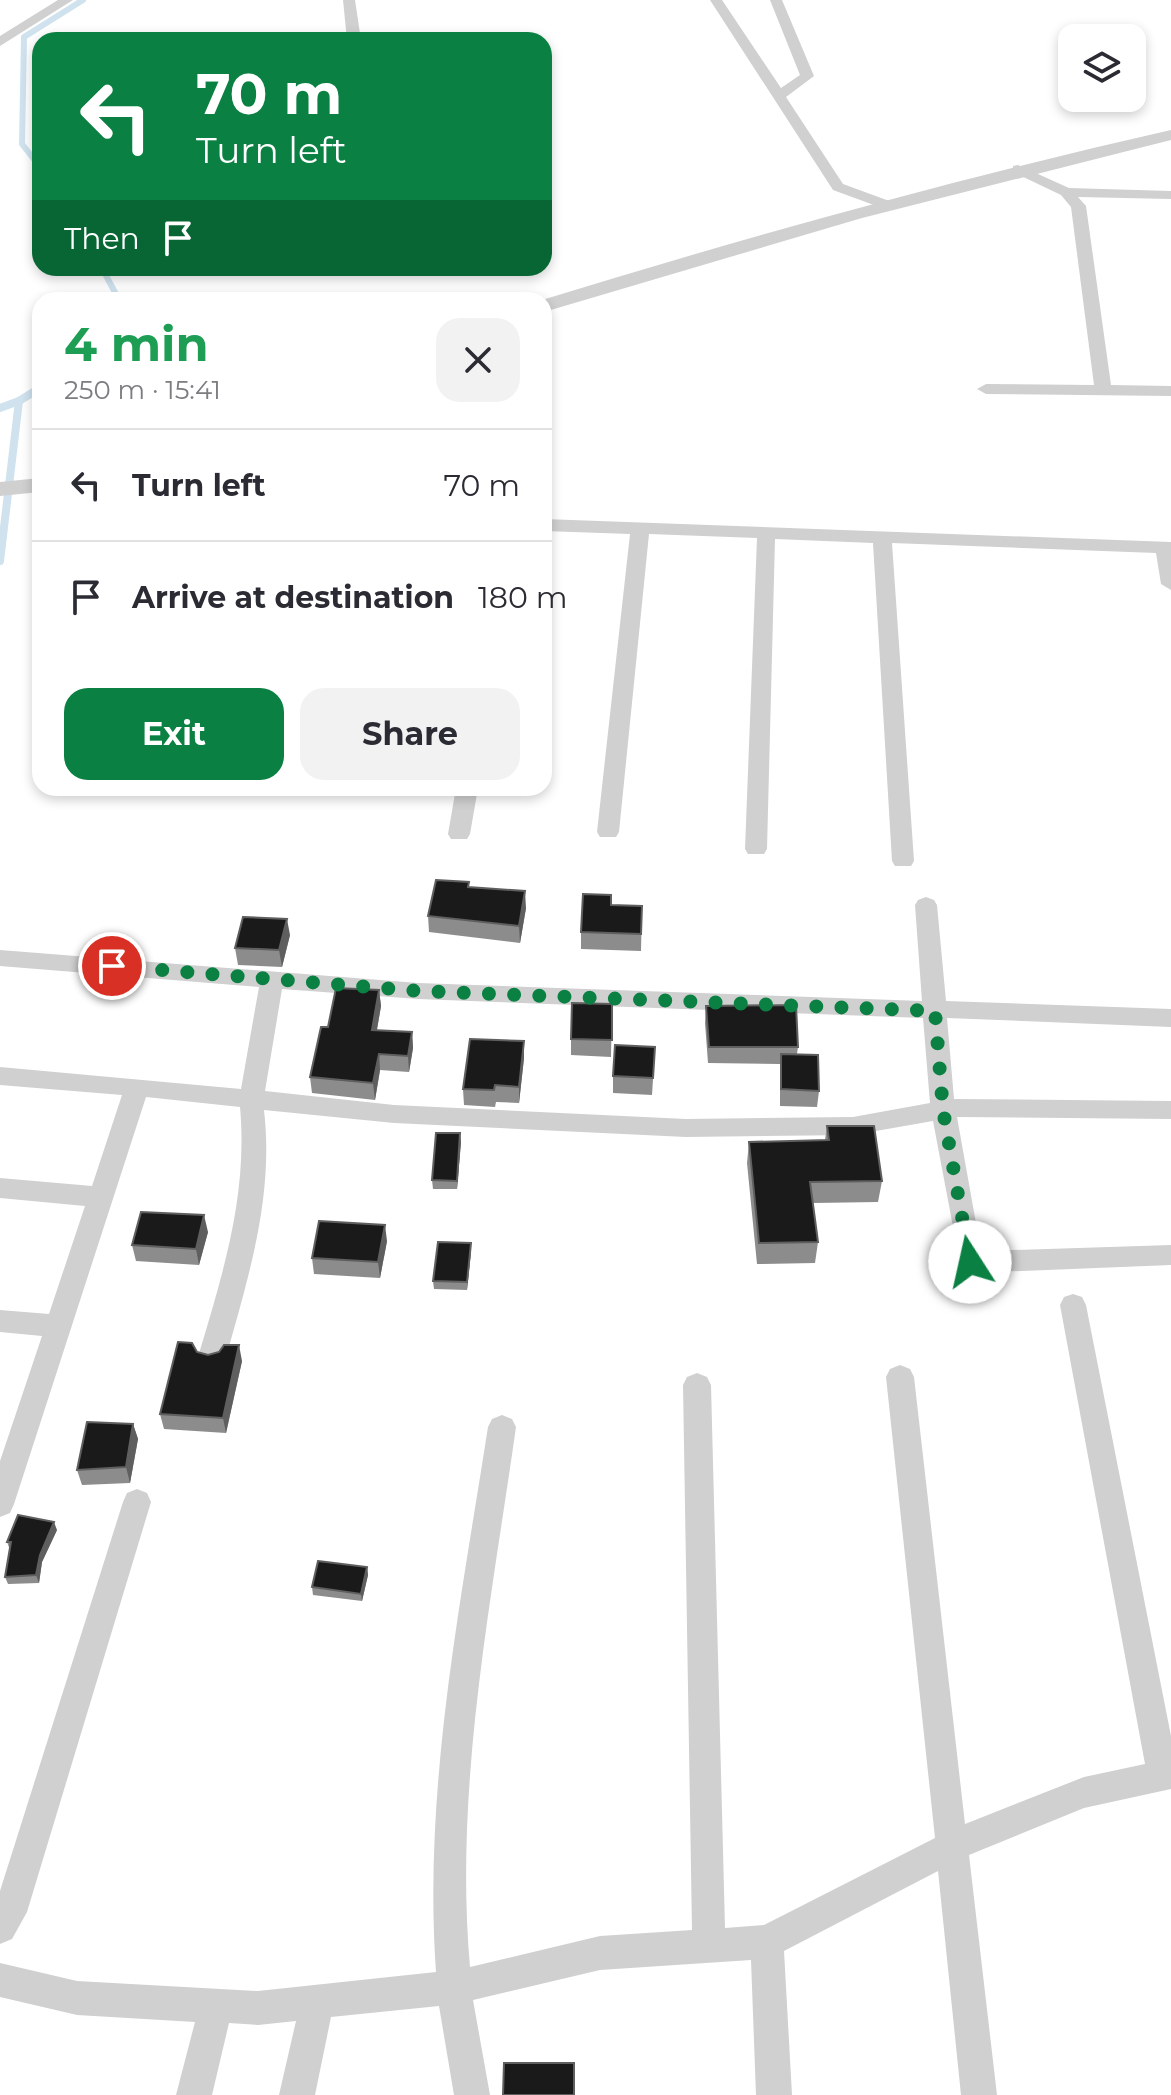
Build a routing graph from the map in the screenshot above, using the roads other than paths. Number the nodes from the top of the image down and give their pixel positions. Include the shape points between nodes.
1 (67, 0) edge
2 (349, 0) edge
3 (716, 0) edge
4 (776, 0) edge
5 (353, 32) edge
6 (0, 42) edge
7 (779, 96) junction
8 (1171, 135) edge
9 (1018, 169) junction
10 (1066, 192) junction
11 (1171, 195) edge
12 (887, 205) junction
13 (552, 303) edge
14 (986, 389) dead end
15 (1103, 391) junction
16 (1171, 391) edge
17 (32, 486) edge
18 (0, 489) edge
19 (552, 525) edge
20 (640, 529) junction
21 (766, 533) junction
22 (882, 538) junction
23 (1167, 548) edge
24 (1171, 584) edge
25 (466, 796) edge
26 (608, 832) dead end
27 (459, 834) dead end
28 (756, 849) dead end
29 (903, 861) dead end
30 (926, 905) dead end
31 (0, 958) edge
32 (272, 979) junction
33 (935, 1011) junction
34 (1171, 1018) edge
35 (0, 1076) edge
36 (137, 1087) junction
37 (251, 1099) junction
38 (943, 1110) junction
39 (1171, 1110) edge
40 (0, 1188) edge
41 (101, 1197) junction
42 (1171, 1255) edge
43 (1073, 1305) dead end
44 (0, 1321) edge
45 (58, 1326) junction
46 (212, 1357) edge
47 (900, 1377) dead end
48 (697, 1385) dead end
49 (502, 1427) dead end
50 (137, 1502) dead end
51 (0, 1504) edge
52 (1167, 1775) edge
53 (954, 1845) junction
54 (0, 1927) edge
55 (767, 1942) junction
56 (709, 1946) junction
57 (0, 1980) edge
58 (455, 1987) junction
59 (317, 2002) junction
60 (216, 2006) junction
61 (194, 2095) edge
62 (297, 2095) edge
63 (472, 2095) edge
64 (774, 2095) edge
65 (979, 2095) edge

1 - 6 street
2 - 5 street
3 - 7 street
4 - 7 street via 807,76
7 - 12 street via 838,187
8 - 9 street
9 - 10 street
9 - 12 street
10 - 11 street
10 - 15 street via 1078,206
12 - 13 street
14 - 15 street
15 - 16 street
17 - 18 street
19 - 20 street
20 - 21 street
20 - 26 street
21 - 22 street
21 - 28 street
22 - 23 street
22 - 29 street
23 - 24 street
25 - 27 street
30 - 33 street
31 - 32 street
32 - 33 street via 418,991
32 - 37 street
33 - 34 street
33 - 38 street
35 - 36 street
36 - 37 street
36 - 41 street
37 - 38 street via 394,1114 686,1128 853,1126
37 - 46 street via 256,1146 245,1245
38 - 39 street
38 - 42 street via 970,1262
40 - 41 street
41 - 45 street
43 - 52 street
44 - 45 street
45 - 51 street
47 - 53 street
48 - 56 street
49 - 58 street via 461,1734 449,1876
50 - 54 street via 10,1912
52 - 53 street via 1084,1793
53 - 55 street
53 - 65 street
55 - 56 street
55 - 64 street
56 - 58 street via 600,1953
57 - 60 street via 77,1998
58 - 59 street
58 - 63 street
59 - 60 street
59 - 62 street
60 - 61 street

